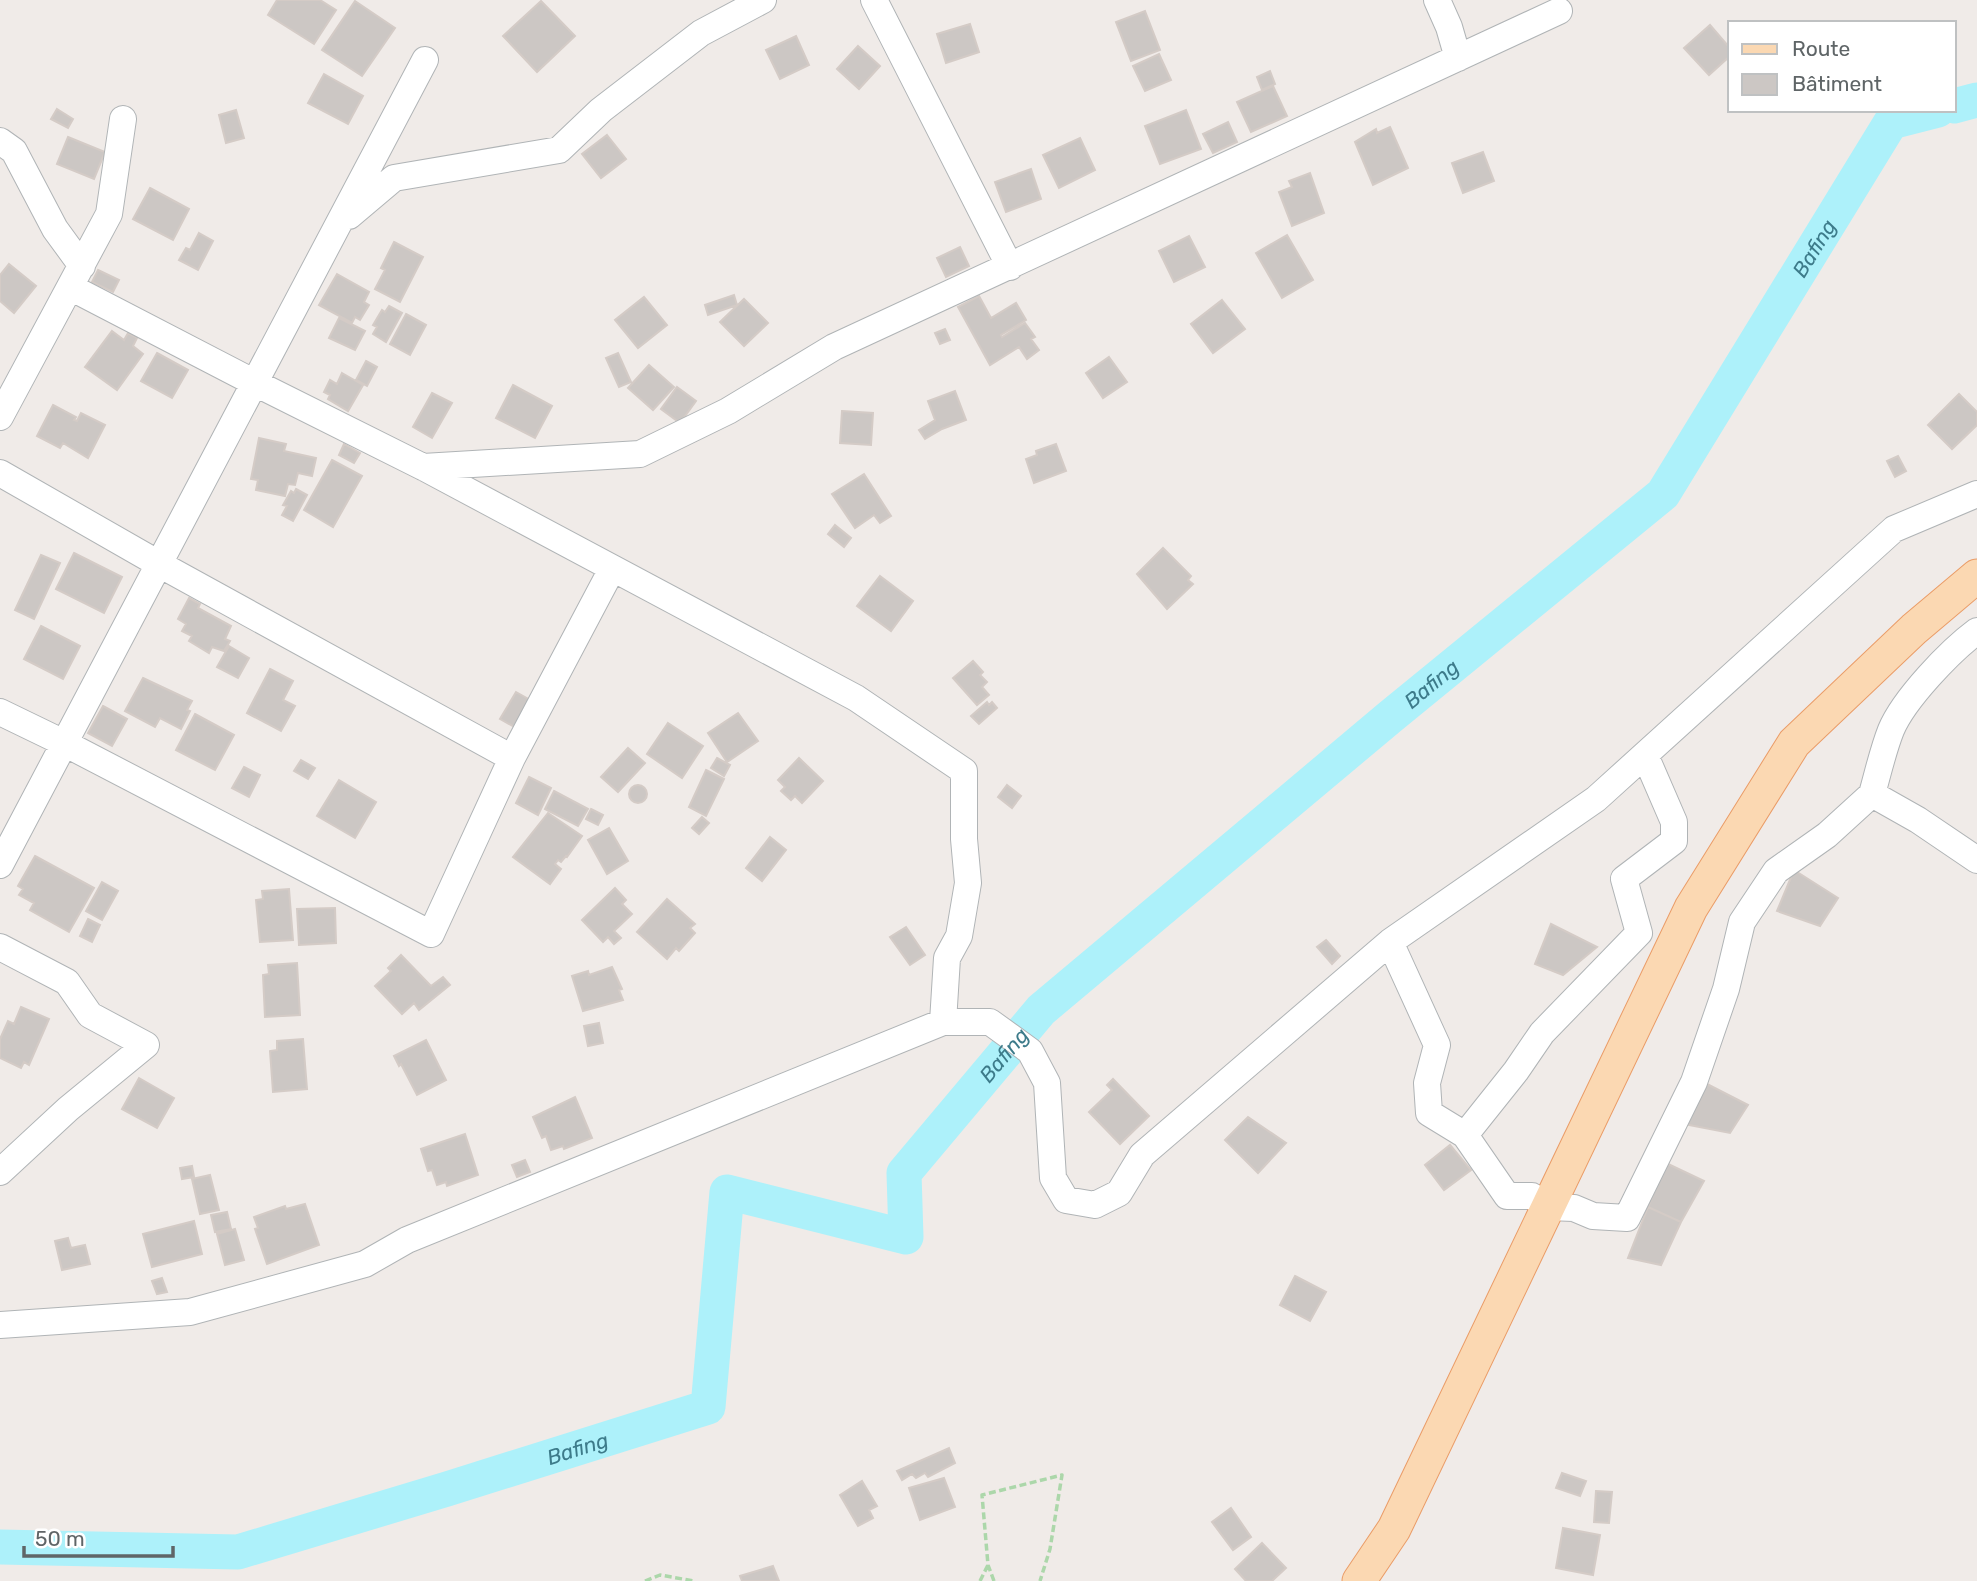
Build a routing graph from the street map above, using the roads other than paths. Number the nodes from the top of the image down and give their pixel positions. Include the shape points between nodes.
1 (763, 0) edge
2 (874, 0) edge
3 (1437, 0) edge
4 (1559, 10) dead end
5 (1458, 58) junction
6 (425, 60) dead end
7 (123, 119) dead end
8 (0, 141) edge
9 (337, 226) junction
10 (1010, 268) junction
11 (76, 276) junction
12 (255, 383) junction
13 (0, 417) edge
14 (423, 467) junction
15 (0, 472) edge
16 (1977, 494) edge
17 (159, 564) junction
18 (612, 569) junction
19 (1977, 576) edge
20 (1977, 631) edge
21 (0, 712) edge
22 (64, 743) junction
23 (1645, 755) junction
24 (512, 758) junction
25 (1872, 794) junction
26 (1977, 860) edge
27 (0, 865) edge
28 (1390, 942) junction
29 (0, 947) edge
30 (943, 1022) junction
31 (1465, 1135) junction
32 (0, 1172) edge
33 (1548, 1207) junction
34 (0, 1325) edge
35 (1359, 1581) edge

1 - 9 street via 701,33 601,110 559,150 394,178
2 - 10 street
3 - 5 street
4 - 5 street
5 - 10 street
6 - 9 street
7 - 11 street via 108,214
8 - 11 street via 14,151
9 - 12 street
10 - 14 street via 834,347 728,411 640,454
11 - 12 street
11 - 13 street
12 - 14 street
12 - 17 street
14 - 18 street
15 - 17 street
16 - 23 street via 1894,529
17 - 22 street
17 - 24 street
18 - 24 street
18 - 30 street via 856,698 964,771 968,883 959,936 947,958
19 - 33 main road via 1794,743 1691,908
20 - 25 street via 1904,705 1891,730
21 - 22 street
22 - 24 street via 431,934
22 - 27 street
23 - 28 street via 1596,799
23 - 31 street via 1674,822 1674,841 1624,879 1639,933 1542,1033
25 - 26 street
25 - 33 street via 1828,835 1776,871 1742,922 1726,989 1694,1082 1627,1218
28 - 30 street via 1142,1155 1119,1194 1095,1205 1066,1200 1053,1178 1047,1083 1030,1051 990,1022
28 - 31 street via 1437,1045 1427,1083 1429,1112
29 - 32 street via 67,982 90,1015 146,1045
30 - 34 street via 407,1240 365,1264 190,1312
31 - 33 street via 1507,1196 1532,1196
33 - 35 main road via 1394,1530

